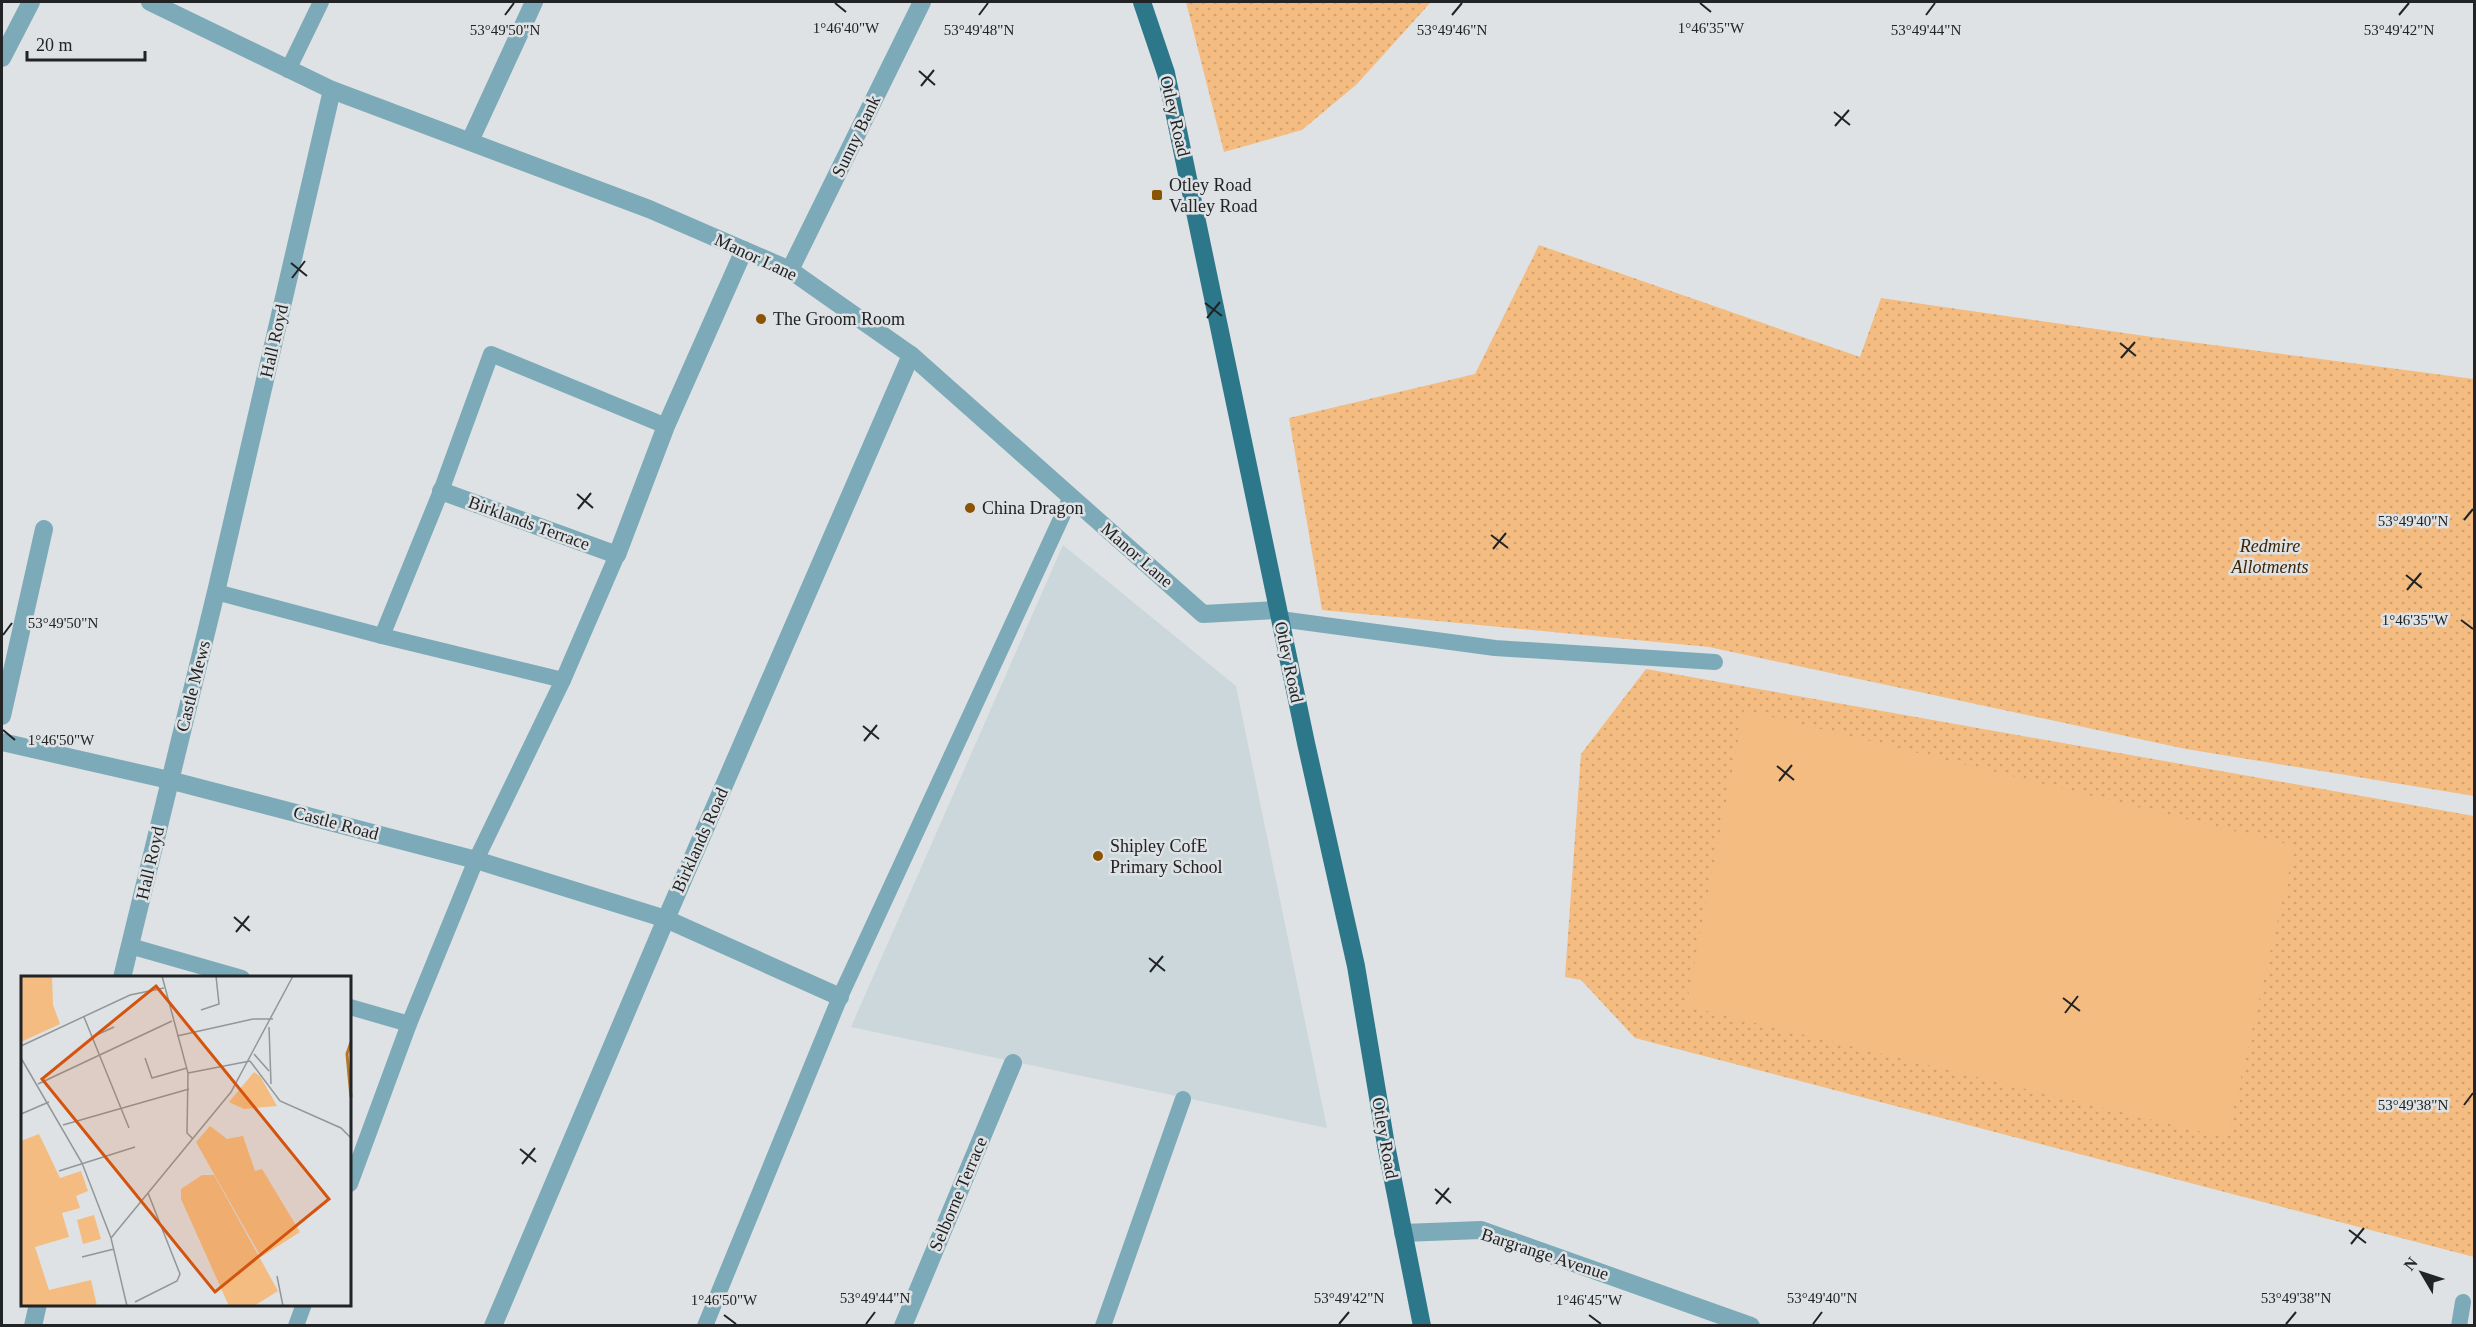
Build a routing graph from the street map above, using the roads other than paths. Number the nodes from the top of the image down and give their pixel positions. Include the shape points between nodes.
1 (31, 2) edge
2 (150, 2) edge
3 (321, 2) edge
4 (534, 2) edge
5 (922, 2) edge
6 (1142, 2) edge
7 (2, 58) edge
8 (288, 70) junction
9 (332, 90) junction
10 (470, 141) junction
11 (744, 250) junction
12 (790, 270) junction
13 (911, 355) junction
14 (666, 426) junction
15 (441, 491) junction
16 (1071, 497) junction
17 (44, 529) dead end
18 (617, 555) junction
19 (216, 592) junction
20 (1279, 615) junction
21 (382, 636) junction
22 (1715, 662) dead end
23 (563, 680) junction
24 (2, 716) edge
25 (2, 742) edge
26 (170, 780) junction
27 (476, 860) junction
28 (666, 919) junction
29 (130, 946) junction
30 (122, 976) edge
31 (235, 976) edge
32 (840, 997) junction
33 (351, 1007) edge
34 (410, 1024) junction
35 (1013, 1063) dead end
36 (1183, 1100) dead end
37 (351, 1181) edge
38 (1403, 1233) junction
39 (2463, 1302) dead end
40 (38, 1306) edge
41 (304, 1306) edge
42 (33, 1326) edge
43 (296, 1326) edge
44 (493, 1326) edge
45 (705, 1326) edge
46 (903, 1326) edge
47 (1103, 1326) edge
48 (1422, 1326) edge
49 (1750, 1326) edge
50 (2459, 1326) edge

1 - 7 street
2 - 8 street, Manor Lane
3 - 8 lane
4 - 10 street
5 - 12 street, Sunny Bank
6 - 20 main road, Otley Road via 1166,73
8 - 9 street, Manor Lane
9 - 10 street, Manor Lane
9 - 19 street, Hall Royd
10 - 11 street, Manor Lane
11 - 12 street, Manor Lane
11 - 14 street
12 - 13 street, Manor Lane
13 - 16 street, Manor Lane
13 - 28 street, Birklands Road
14 - 15 lane via 491,354
14 - 18 street
15 - 18 street, Birklands Terrace
15 - 21 lane
16 - 20 street, Manor Lane via 1203,614
16 - 32 lane
17 - 24 street
18 - 23 lane
19 - 21 lane
19 - 26 street, Castle Mews
20 - 22 lane via 1496,648
20 - 38 main road, Otley Road via 1356,966
21 - 23 lane
23 - 27 lane
25 - 26 street, Castle Road
26 - 27 street, Castle Road
26 - 29 street, Hall Royd
27 - 28 street, Castle Road
27 - 34 lane
28 - 32 street, Castle Road
28 - 44 street, Birklands Road
29 - 30 street, Hall Royd
29 - 31 lane
32 - 45 lane
33 - 34 lane
34 - 37 lane
35 - 46 street, Selborne Terrace
36 - 47 lane
38 - 48 main road, Otley Road
38 - 49 street, Bargrange Avenue via 1481,1230
39 - 50 lane
40 - 42 street
41 - 43 lane

